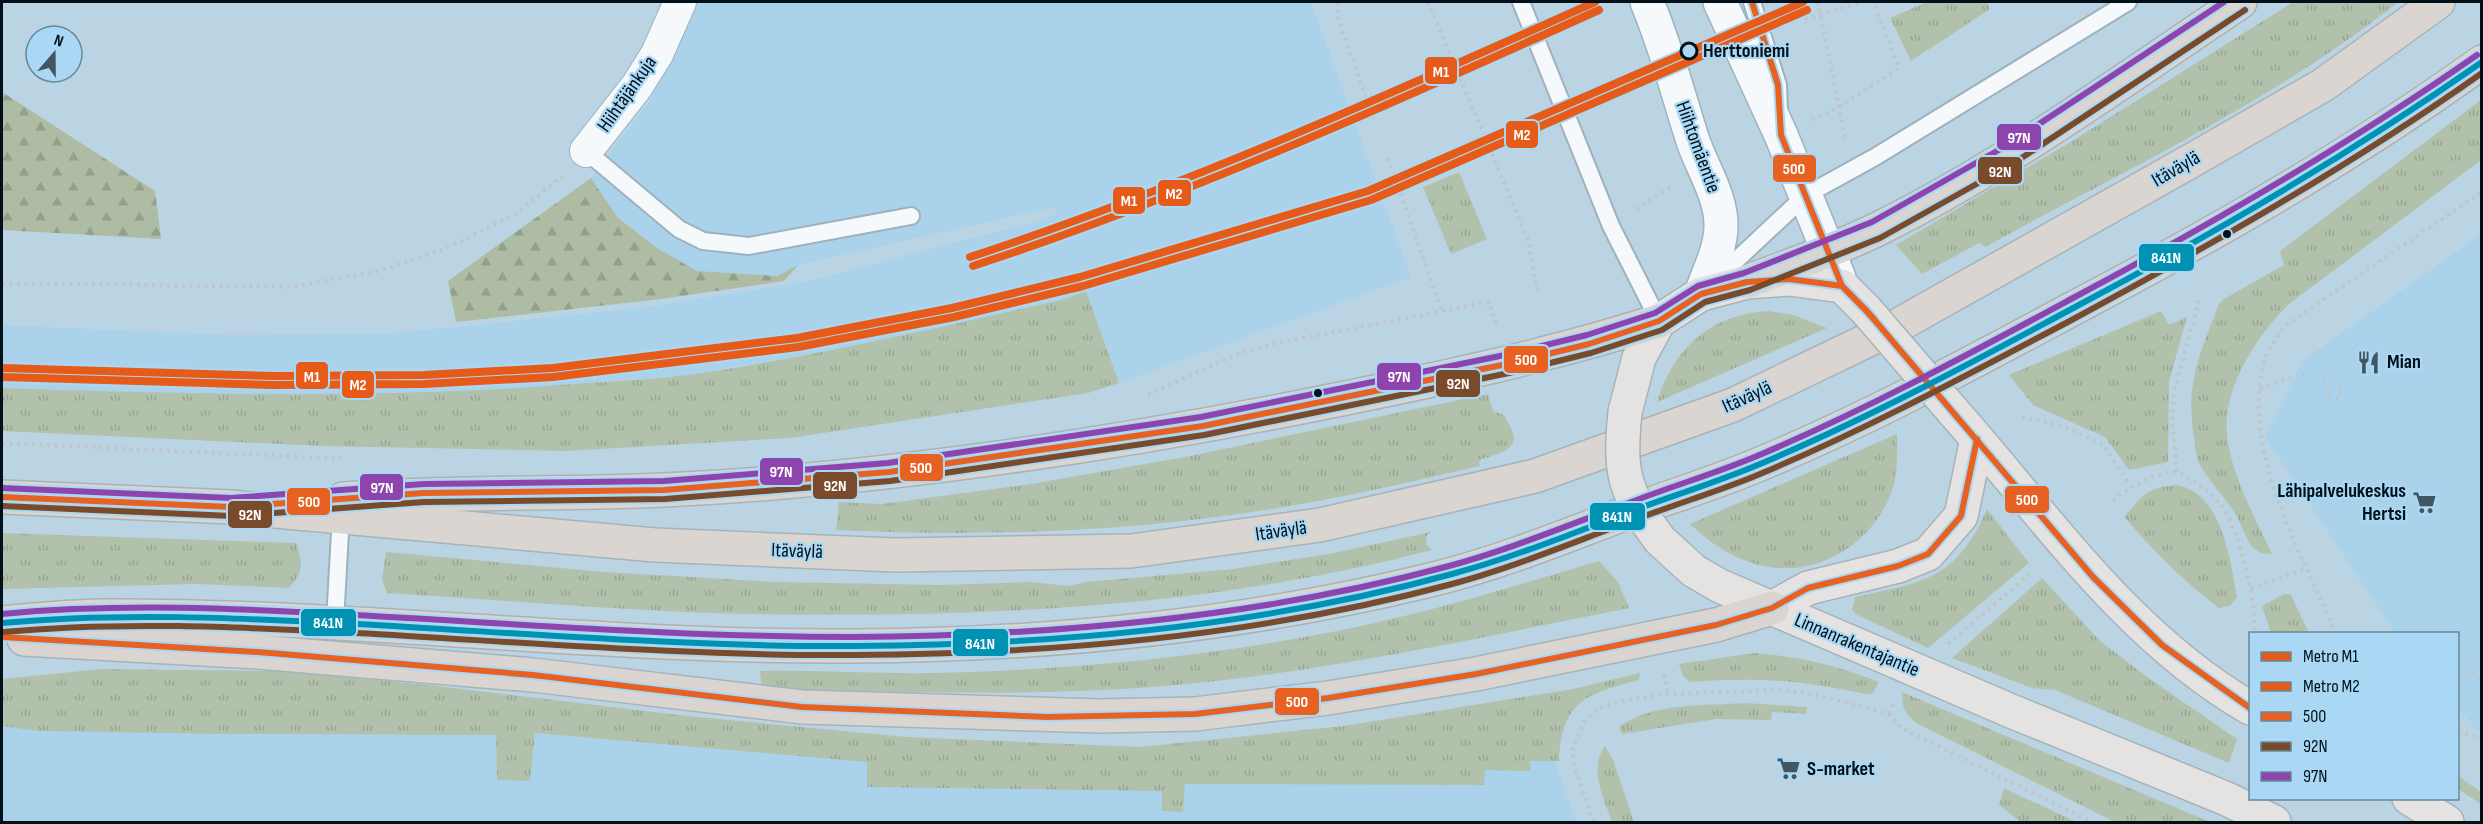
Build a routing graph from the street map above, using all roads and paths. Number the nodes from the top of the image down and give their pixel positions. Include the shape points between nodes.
1 (680, 2) edge
2 (1338, 2) edge
3 (1428, 2) edge
4 (1521, 2) edge
5 (1647, 2) edge
6 (1720, 2) edge
7 (1752, 2) edge
8 (1818, 2) edge
9 (1864, 2) edge
10 (1873, 2) edge
11 (2128, 2) edge
12 (2240, 2) edge
13 (2438, 2) edge
14 (1822, 14) junction
15 (1805, 20) dead end
16 (2481, 62) edge
17 (1456, 67) junction
18 (1368, 106) junction
19 (1374, 121) dead end
20 (1781, 135) junction
21 (1488, 142) junction
22 (586, 151) junction
23 (1388, 158) dead end
24 (1396, 180) junction
25 (2481, 192) edge
26 (1806, 195) junction
27 (911, 216) dead end
28 (1830, 251) junction
29 (1747, 282) junction
30 (2, 284) edge
31 (1842, 286) junction
32 (1537, 290) dead end
33 (1701, 294) junction
34 (2200, 298) dead end
35 (1489, 302) dead end
36 (1442, 311) junction
37 (1659, 321) junction
38 (2308, 373) dead end
39 (2324, 376) dead end
40 (2338, 385) dead end
41 (2259, 388) junction
42 (1139, 399) dead end
43 (2022, 417) dead end
44 (1977, 439) junction
45 (2177, 472) junction
46 (2131, 487) junction
47 (2, 497) edge
48 (2113, 501) dead end
49 (231, 507) junction
50 (341, 514) junction
51 (2308, 568) junction
52 (2032, 572) dead end
53 (2252, 590) junction
54 (1772, 608) junction
55 (335, 622) junction
56 (2, 623) edge
57 (2255, 632) edge
58 (2336, 632) edge
59 (2, 637) edge
60 (1941, 651) dead end
61 (2459, 674) edge
62 (2481, 683) edge
63 (2249, 707) edge
64 (2459, 732) edge
65 (2481, 737) edge
66 (2412, 800) edge
67 (1594, 822) edge
68 (2092, 822) edge
69 (2274, 822) edge
70 (2447, 822) edge

1 - 22 street, Hiihtäjänkuja via 637,87
2 - 18 path via 1337,15
3 - 17 path
4 - 37 lane via 1611,226
5 - 33 main road, Hiihtomäentie via 1663,38 1694,144 1719,204 1718,246
6 - 20 main road
7 - 20 lane via 1778,86
8 - 14 path
9 - 14 path
10 - 14 path via 1899,68 1838,108
11 - 26 lane
12 - 28 highway via 2009,155 1899,218
13 - 50 highway, Itäväylä via 2323,85 1897,326 1733,405 1535,476 1320,525 1131,551 895,555 655,545
14 - 15 path
16 - 55 highway via 2339,159 2196,243 1999,348 1761,464 1543,544 1433,579 1317,605 1188,625 1024,640 853,646 605,640
17 - 18 path
17 - 21 path
18 - 19 path
20 - 26 main road
21 - 24 path
21 - 32 path via 1528,240
22 - 27 lane via 670,222 703,241 749,246
22 - 30 path via 549,189 516,214 445,249 379,271 289,288
23 - 24 path
24 - 36 path
25 - 41 path via 2286,325 2267,354
26 - 28 main road
26 - 33 lane
28 - 29 highway
28 - 31 main road
29 - 31 main road, Linnanrakentajantie via 1789,279
29 - 33 main road, Linnanrakentajantie
31 - 44 main road, bridge
33 - 37 main road, Linnanrakentajantie
34 - 45 path via 2174,391
35 - 36 path
36 - 42 path via 1239,353
37 - 49 highway via 1589,344 1507,364 1259,415 1100,443 914,468 664,490 424,493
37 - 54 main road, Linnanrakentajantie, bridge via 1639,358 1625,412 1621,449 1635,507 1660,540 1694,571
38 - 41 path
39 - 40 path via 2327,397 2341,398
41 - 51 path via 2261,427 2274,491
43 - 46 path via 2065,426 2103,444
44 - 54 main road via 1960,516 1928,554 1898,566 1808,588
44 - 63 main road via 2093,577 2162,645
45 - 46 path via 2156,475
45 - 53 path via 2203,487 2223,507
46 - 48 path
47 - 49 highway, Itäväylä
49 - 50 highway, Itäväylä
50 - 55 lane
51 - 53 path
51 - 58 path
52 - 60 path
53 - 57 path
54 - 59 highway via 1716,625 1476,674 1328,698 1206,712 1110,716 802,707 533,675 258,652
54 - 69 main road, Linnanrakentajantie
55 - 56 highway via 101,616
61 - 62 path via 2469,670
64 - 65 path
66 - 70 main road
67 - 68 path via 1573,762 1573,748 1584,722 1599,708 1668,694 1780,690 1813,694 1889,714 1901,728

